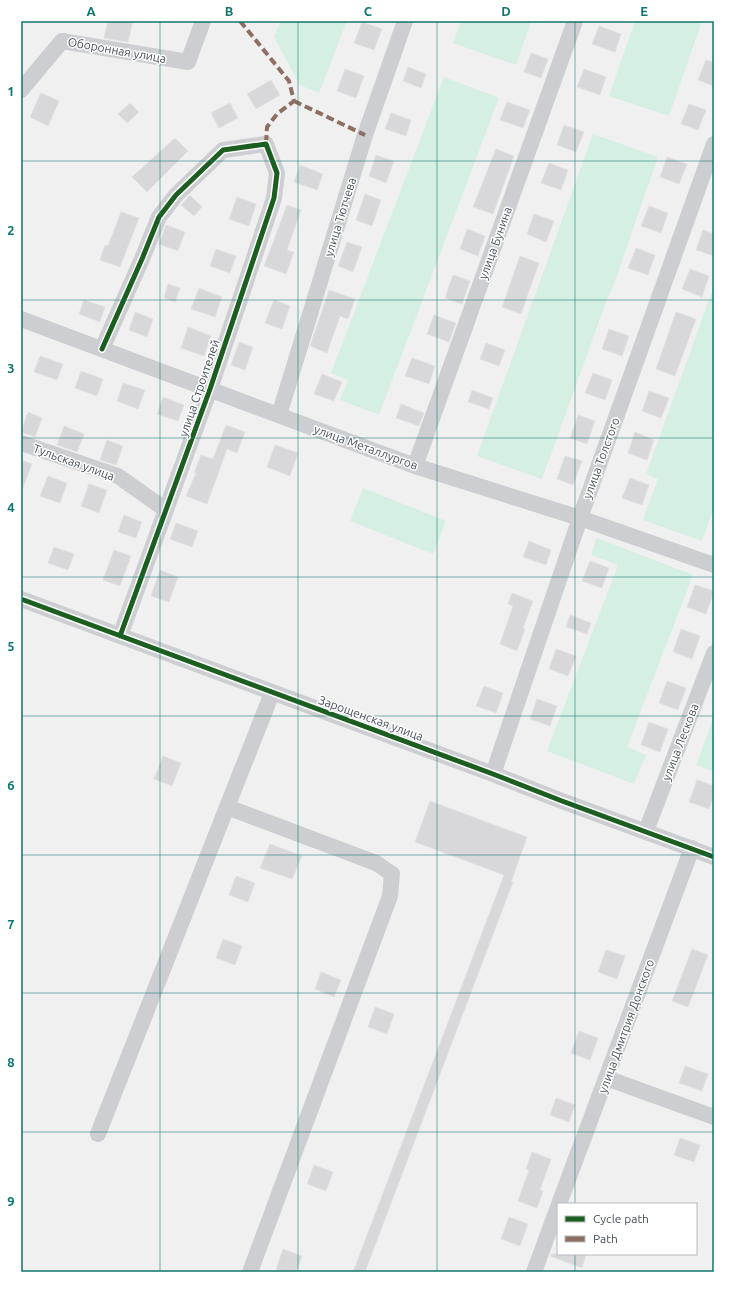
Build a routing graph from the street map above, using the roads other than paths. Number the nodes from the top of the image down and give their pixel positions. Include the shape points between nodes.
1 (203, 21) edge
2 (405, 21) edge
3 (575, 21) edge
4 (21, 90) edge
5 (714, 144) edge
6 (21, 319) edge
7 (102, 349) junction
8 (210, 389) junction
9 (279, 415) junction
10 (21, 443) edge
11 (415, 466) junction
12 (166, 510) junction
13 (580, 518) junction
14 (714, 565) edge
15 (21, 599) edge
16 (120, 636) junction
17 (714, 653) edge
18 (272, 692) junction
19 (493, 774) junction
20 (227, 807) junction
21 (646, 831) junction
22 (692, 848) junction
23 (714, 857) edge
24 (606, 1078) junction
25 (714, 1117) edge
26 (98, 1134) dead end
27 (559, 1203) edge
28 (557, 1210) edge
29 (250, 1272) edge
30 (534, 1272) edge

1 - 4 street, Оборонная улица via 188,62 62,41
2 - 9 street, улица Тютчева via 365,136
3 - 11 street, улица Бунина
5 - 13 street, улица Толстого
6 - 7 street, улица Металлургов
7 - 8 street, улица Металлургов
7 - 8 street, улица Строителей via 159,217 176,195 223,150 266,144 277,173 274,198
8 - 9 street, улица Металлургов
8 - 12 street, улица Строителей
9 - 11 street, улица Металлургов
10 - 12 street, Тульская улица via 118,476
11 - 13 street, улица Металлургов
12 - 16 street, улица Строителей
13 - 14 street, улица Металлургов
13 - 19 street, улица Толстого
15 - 16 street, Зарощенская улица
16 - 18 street, Зарощенская улица
17 - 21 street, улица Лескова
18 - 19 street, Зарощенская улица
18 - 20 street
19 - 21 street, Зарощенская улица
20 - 26 street
20 - 29 street via 376,863 392,874 390,896
21 - 22 street, Зарощенская улица
22 - 23 street, Зарощенская улица
22 - 24 street, улица Дмитрия Донского
24 - 25 street
24 - 27 street, улица Дмитрия Донского
28 - 30 street

